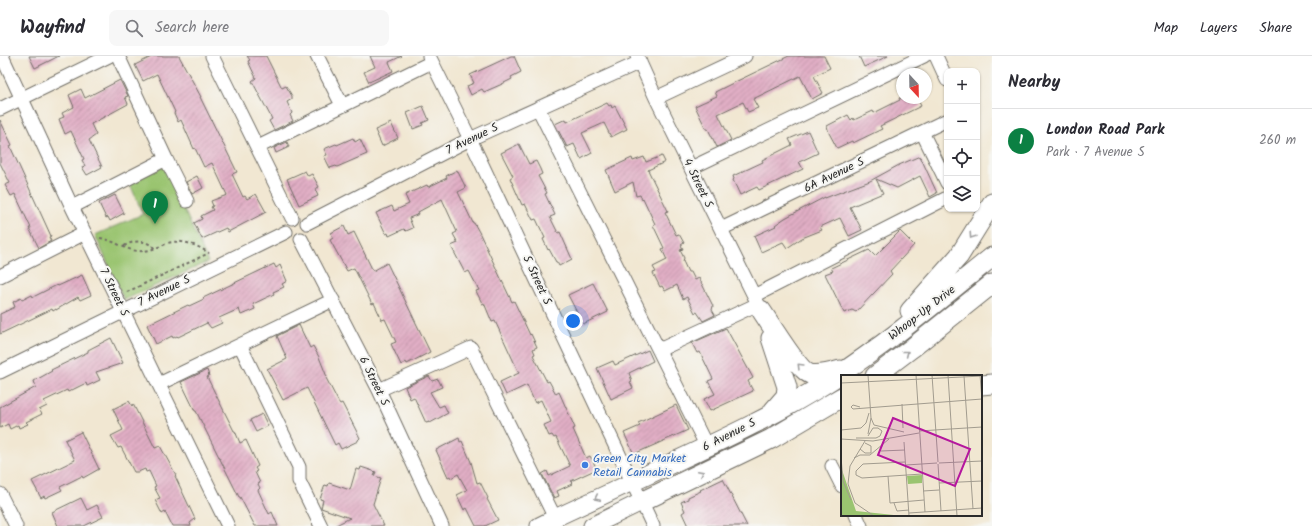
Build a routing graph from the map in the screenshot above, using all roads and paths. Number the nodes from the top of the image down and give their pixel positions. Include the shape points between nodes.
1 (2, 56) edge
2 (109, 56) edge
3 (118, 56) edge
4 (212, 56) edge
5 (317, 56) edge
6 (745, 56) edge
7 (924, 56) edge
8 (936, 56) edge
9 (431, 59) edge
10 (638, 59) edge
11 (944, 73) edge
12 (656, 98) junction
13 (22, 99) junction
14 (342, 105) junction
15 (538, 108) junction
16 (0, 109) edge
17 (944, 121) edge
18 (922, 132) junction
19 (470, 139) junction
20 (258, 147) junction
21 (166, 159) junction
22 (691, 168) junction
23 (944, 177) edge
24 (944, 200) edge
25 (187, 201) dead end
26 (992, 203) edge
27 (72, 207) junction
28 (292, 218) junction
29 (307, 223) junction
30 (721, 229) junction
31 (286, 232) junction
32 (87, 238) junction
33 (102, 239) junction
34 (301, 239) junction
35 (105, 245) dead end
36 (124, 246) junction
37 (155, 249) junction
38 (992, 256) edge
39 (0, 276) edge
40 (992, 284) edge
41 (124, 286) dead end
42 (333, 300) junction
43 (757, 303) junction
44 (123, 311) junction
45 (240, 345) junction
46 (880, 346) junction
47 (659, 350) junction
48 (849, 367) junction
49 (0, 372) edge
50 (876, 375) edge
51 (159, 384) junction
52 (992, 384) edge
53 (982, 385) edge
54 (379, 390) junction
55 (841, 398) edge
56 (841, 411) edge
57 (770, 415) junction
58 (802, 422) junction
59 (707, 447) junction
60 (832, 466) dead end
61 (632, 482) junction
62 (841, 484) edge
63 (0, 494) edge
64 (641, 502) junction
65 (856, 516) edge
66 (555, 518) junction
67 (16, 526) edge
68 (228, 526) edge
69 (320, 526) edge
70 (442, 526) edge
71 (539, 526) edge
72 (592, 526) edge
73 (653, 526) edge
74 (861, 526) edge

1 - 13 street, 7 Street S
2 - 13 street
3 - 21 street
4 - 20 street
5 - 14 street
6 - 12 street
7 - 22 street
8 - 11 street
9 - 14 street
9 - 19 street, 5 Street S
10 - 12 street, 4 Street S
10 - 15 street, 7 Avenue S
12 - 22 street, 4 Street S
13 - 16 street
13 - 27 street, 7 Street S
14 - 20 street
15 - 19 street, 7 Avenue S
15 - 47 street
17 - 18 street, 6A Avenue S
18 - 23 street
18 - 30 street, 6A Avenue S
19 - 29 street, 7 Avenue S
19 - 61 street, 5 Street S
20 - 28 street
21 - 25 street
21 - 27 street
22 - 30 street, 4 Street S
24 - 43 street
26 -> 46 highway via 959,256
27 - 32 street, 7 Street S
28 - 29 street via 301,218
28 - 31 street via 286,224
29 - 34 street via 307,234
30 - 43 street, 4 Street S
31 - 34 street via 290,238
31 - 44 street, 7 Avenue S
32 - 33 path
32 - 39 street
32 - 44 street, 7 Street S
33 - 35 path
33 - 36 path
34 - 42 street, 6 Street S
36 - 37 path via 138,251
36 - 37 path via 142,241 150,243
37 - 41 path via 175,242 184,242 209,253 127,292
38 - 46 highway, Whoop-Up Drive
50 -> 40 highway, Whoop-Up Drive
42 - 45 street
42 - 54 street, 6 Street S
43 - 47 street
48 -> 43 highway via 823,375 808,374 792,356
43 - 57 highway via 787,387 782,403
44 - 49 street, 7 Avenue S
44 - 51 street, 7 Street S
45 - 51 street
45 - 69 street via 299,467 299,481
46 - 48 highway, Whoop-Up Drive
47 - 59 street
48 - 57 highway, 6 Avenue S
51 - 68 street, 7 Street S
52 - 53 highway
54 - 66 street via 471,348
54 - 70 street, 6 Street S
55 - 58 highway
56 - 58 highway
57 - 59 highway, 6 Avenue S
64 -> 58 highway, 6 Avenue S
59 - 61 highway, 6 Avenue S
60 - 62 street
61 - 64 street, 5 Street S
61 -> 66 main road, 6 Avenue S
63 - 67 street
64 - 72 main road, 6 Avenue S
64 - 73 street, 5 Street S
65 - 74 street
66 - 71 main road, 6 Avenue S

